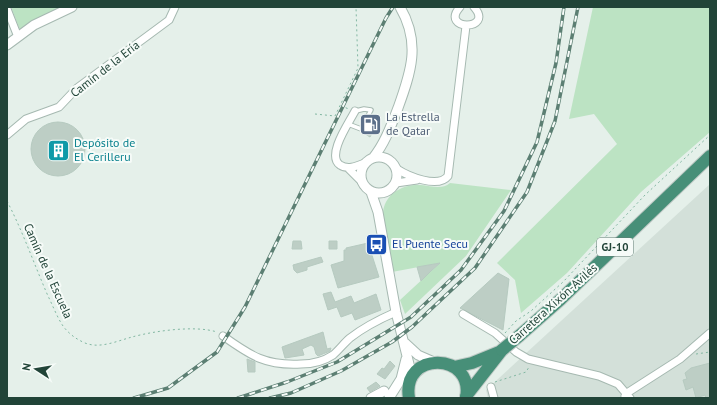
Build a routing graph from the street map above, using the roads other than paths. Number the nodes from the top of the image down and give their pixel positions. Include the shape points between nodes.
1 (72, 7) edge
2 (175, 7) edge
3 (460, 7) edge
4 (474, 7) edge
5 (7, 9) edge
6 (402, 11) edge
7 (466, 26) junction
8 (18, 37) junction
9 (7, 45) edge
10 (355, 111) joint
11 (348, 124) junction
12 (7, 135) edge
13 (387, 137) junction
14 (710, 156) edge
15 (370, 160) junction
16 (395, 166) junction
17 (348, 168) junction
18 (418, 179) junction
19 (362, 182) junction
20 (396, 183) junction
21 (372, 192) junction
22 (386, 193) junction
23 (378, 212) junction
24 (396, 312) junction
25 (463, 314) dead end
26 (710, 333) edge
27 (223, 336) road end
28 (406, 346) junction
29 (501, 347) junction
30 (434, 362) junction
31 (454, 367) junction
32 (411, 381) junction
33 (491, 387) road end
34 (386, 395) edge
35 (627, 396) edge
36 (466, 397) edge
37 (371, 398) edge
38 (398, 398) edge
39 (409, 398) edge
40 (494, 398) edge

1 - 8 street
2 - 12 street, Camín de la Ería via 169,20 77,88 59,107 26,119
3 - 7 street via 456,18 460,24
4 - 7 street via 477,18 473,24
5 - 8 street
6 - 13 street via 410,30 411,70
7 - 18 street via 450,171 441,181
8 - 9 street
10 - 11 street
10 - 11 lane via 371,110 361,129
11 - 17 street via 334,155 337,162
13 - 15 street
13 - 16 street via 387,145
14 - 29 highway, Carretera Xixón-Avilés / GJ-10, bridge via 561,299 519,336
15 - 16 street via 387,159
15 - 17 street
15 - 19 street via 363,168
16 - 18 street via 409,177
16 - 20 street via 398,176
17 - 19 street
18 - 20 street
19 - 21 street
20 - 22 street
21 - 22 street
21 - 23 street
22 - 23 street
23 - 24 street
24 - 27 street via 351,337 332,355 308,364 272,364 244,351
24 - 28 street
25 - 29 street
26 - 35 street via 674,364
28 - 30 street
28 - 32 street
28 - 34 street via 406,365 401,380
29 - 31 highway, Carretera Xixón-Avilés / GJ-10 via 472,363
29 - 35 street via 532,361 599,376 618,384
29 - 36 highway, Carretera Xixón-Avilés / GJ-10
30 - 31 highway, GJ-10 via 443,362
30 - 32 highway via 418,369
31 - 36 highway, GJ-10 via 466,385
32 - 38 highway
32 - 39 highway
33 - 40 street
34 - 37 street

